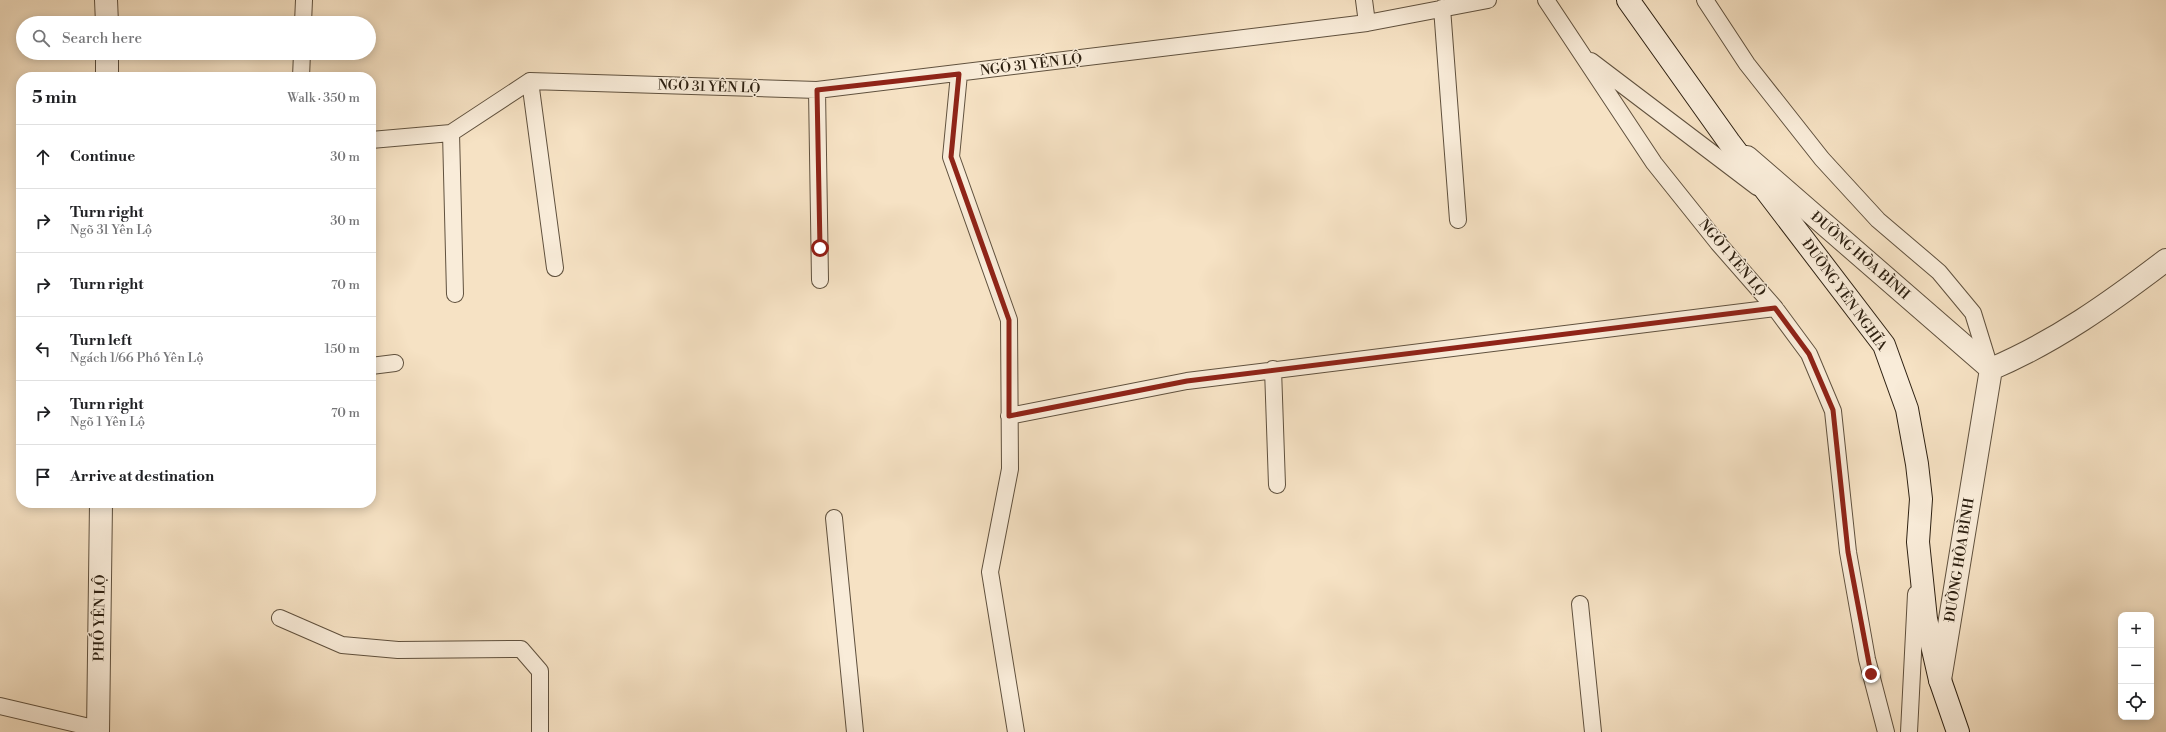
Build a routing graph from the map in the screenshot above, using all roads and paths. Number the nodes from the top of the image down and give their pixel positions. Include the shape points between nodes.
1 (106, 0) edge
2 (304, 0) edge
3 (1364, 0) edge
4 (1488, 0) edge
5 (1546, 0) edge
6 (1628, 0) edge
7 (1705, 0) edge
8 (1442, 8) junction
9 (107, 16) edge
10 (303, 16) edge
11 (1367, 23) junction
12 (1580, 53) junction
13 (107, 60) edge
14 (302, 60) edge
15 (107, 72) edge
16 (301, 72) edge
17 (959, 74) junction
18 (530, 81) junction
19 (817, 90) junction
20 (451, 133) junction
21 (376, 140) edge
22 (1730, 142) junction
23 (1772, 199) junction
24 (1458, 220) dead end
25 (2166, 260) edge
26 (555, 268) dead end
27 (820, 280) dead end
28 (455, 294) dead end
29 (1775, 308) junction
30 (395, 363) dead end
31 (376, 365) edge
32 (1273, 369) junction
33 (1991, 369) junction
34 (1009, 416) junction
35 (1277, 485) dead end
36 (101, 508) edge
37 (834, 518) dead end
38 (1918, 542) junction
39 (1580, 604) dead end
40 (280, 618) dead end
41 (1940, 680) junction
42 (0, 706) edge
43 (98, 730) edge
44 (540, 732) edge
45 (855, 732) edge
46 (1016, 732) edge
47 (1594, 732) edge
48 (1886, 732) edge
49 (1909, 732) edge
50 (1958, 732) edge

1 - 9 street
2 - 10 lane
3 - 11 lane
4 - 8 lane, NGÕ 31 YÊN LỘ
5 - 12 lane, NGÕ 1 YÊN LỘ
6 - 22 street, ĐƯỜNG YÊN NGHĨA
7 - 33 lane via 1747,64 1822,159 1878,220 1939,272 1973,313
8 - 11 lane, NGÕ 31 YÊN LỘ
8 - 24 lane
11 - 17 lane, NGÕ 31 YÊN LỘ
12 - 23 lane
12 - 29 lane, NGÕ 1 YÊN LỘ via 1654,163 1718,243
13 - 15 street
14 - 16 lane
17 - 19 lane, NGÕ 31 YÊN LỘ
17 - 34 lane via 951,157 1009,320
18 - 19 lane, NGÕ 31 YÊN LỘ
18 - 20 lane
18 - 26 lane
19 - 27 lane
20 - 21 lane
20 - 28 lane
22 - 23 street, ĐƯỜNG YÊN NGHĨA
22 - 33 street, ĐƯỜNG HÒA BÌNH
23 - 38 street, ĐƯỜNG YÊN NGHĨA via 1884,345 1907,409 1917,464 1921,500
25 - 33 street via 2106,305 2026,354
29 - 32 lane
29 - 48 lane, NGÕ 1 YÊN LỘ via 1809,354 1833,410 1848,552 1867,659
30 - 31 lane
32 - 34 lane via 1187,381
32 - 35 lane
33 - 41 street, ĐƯỜNG HÒA BÌNH
34 - 46 lane via 1010,469 990,572
36 - 43 street, PHỐ YÊN LỘ
37 - 45 lane
38 - 41 street, ĐƯỜNG YÊN NGHĨA via 1926,619
38 - 49 lane
39 - 47 lane
40 - 44 lane via 342,645 398,650 521,649 540,671
41 - 50 street, ĐƯỜNG YÊN NGHĨA
42 - 43 lane

